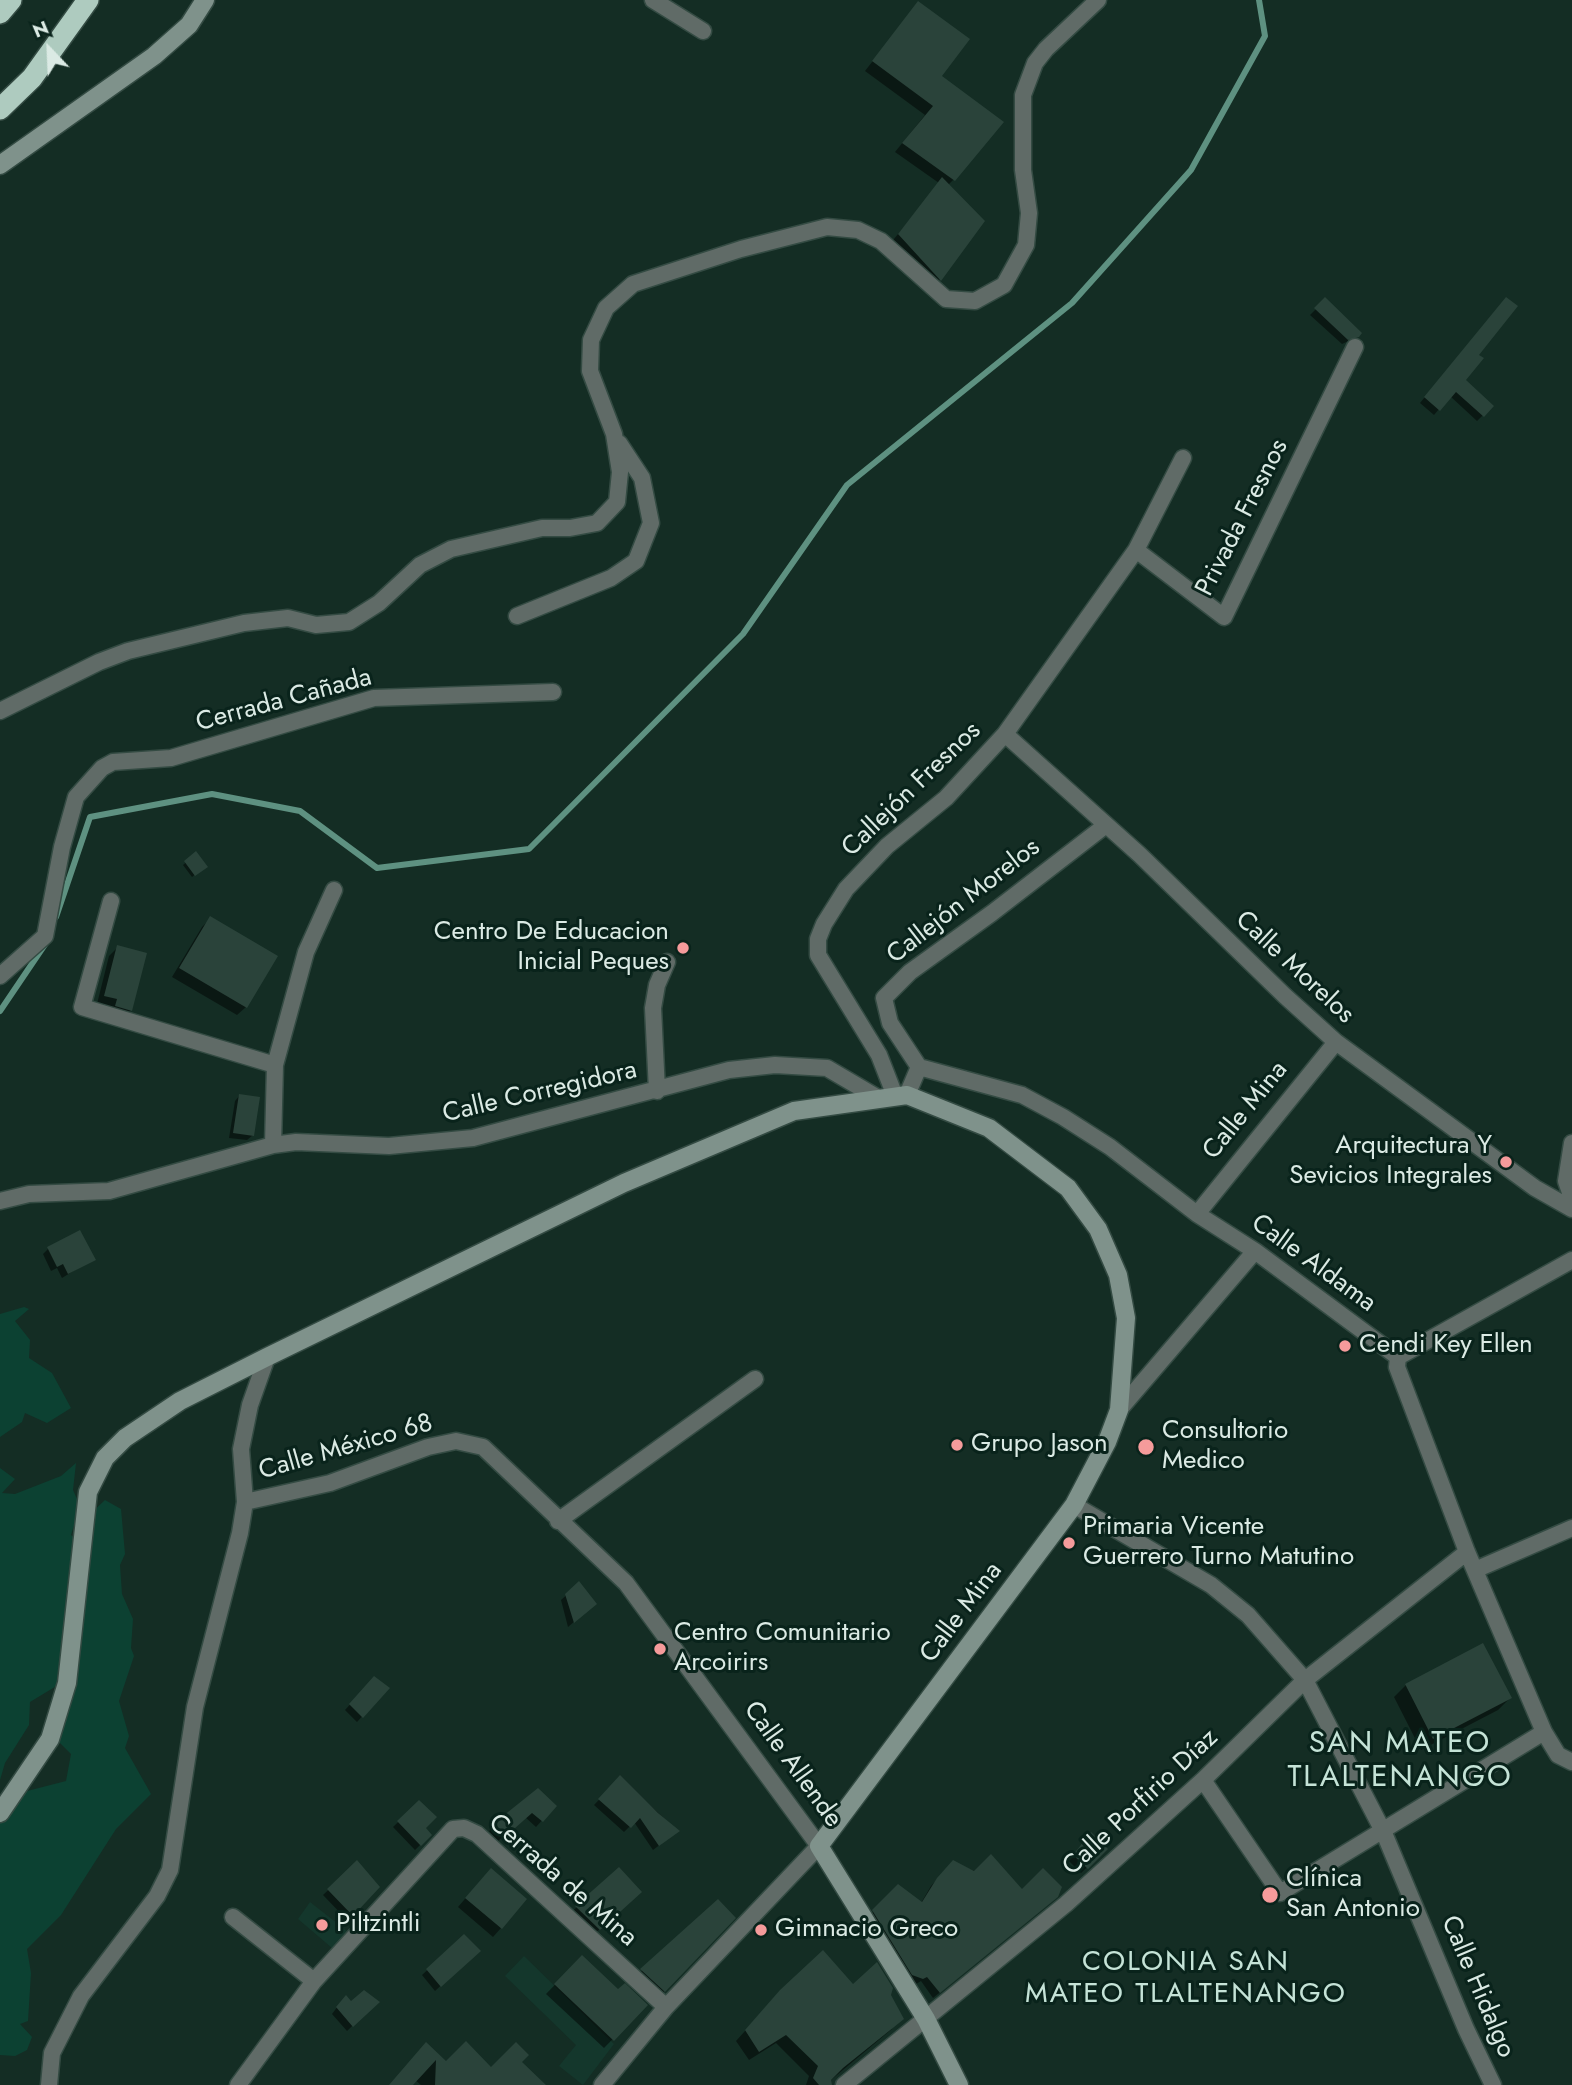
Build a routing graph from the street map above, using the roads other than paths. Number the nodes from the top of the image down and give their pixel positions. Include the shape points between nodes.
1 (11, 0) edge
2 (88, 0) edge
3 (205, 0) edge
4 (653, 0) edge
5 (1098, 0) edge
6 (0, 13) edge
7 (703, 31) dead end
8 (0, 109) edge
9 (0, 165) edge
10 (1355, 347) dead end
11 (614, 434) junction
12 (1183, 458) dead end
13 (1136, 550) junction
14 (517, 616) dead end
15 (553, 692) dead end
16 (0, 711) edge
17 (1005, 734) junction
18 (1106, 825) junction
19 (334, 890) dead end
20 (111, 901) dead end
21 (667, 962) dead end
22 (0, 976) edge
23 (1336, 1042) junction
24 (275, 1065) junction
25 (919, 1067) junction
26 (657, 1091) junction
27 (893, 1096) junction
28 (1572, 1143) edge
29 (272, 1145) junction
30 (1572, 1198) edge
31 (0, 1201) edge
32 (1572, 1209) edge
33 (1197, 1214) junction
34 (1255, 1251) junction
35 (1572, 1260) edge
36 (267, 1357) junction
37 (1398, 1357) junction
38 (755, 1379) dead end
39 (1119, 1410) junction
40 (483, 1447) joint
41 (245, 1502) junction
42 (1074, 1506) junction
43 (558, 1521) junction
44 (1572, 1528) edge
45 (1467, 1552) junction
46 (1475, 1570) junction
47 (1305, 1680) junction
48 (1544, 1732) junction
49 (1572, 1762) edge
50 (1203, 1780) junction
51 (0, 1813) edge
52 (1384, 1833) junction
53 (819, 1846) junction
54 (233, 1917) dead end
55 (314, 1981) junction
56 (666, 2007) junction
57 (926, 2019) junction
58 (49, 2085) edge
59 (238, 2085) edge
60 (602, 2085) edge
61 (844, 2085) edge
62 (959, 2085) edge
63 (1493, 2085) edge

1 - 6 highway
2 - 8 highway via 32,78
3 - 9 street via 188,25 154,56
4 - 7 street
5 - 11 street via 1046,49 1035,63 1023,95 1023,170 1029,213 1026,246 1004,285 975,301 946,299 881,241 858,230 827,227 634,284 606,308 592,340 590,371
10 - 13 street, Privada Fresnos via 1224,617
11 - 14 street via 642,478 651,523 636,561 611,578
11 - 16 street via 620,472 617,502 597,523 542,528 452,549 420,565 379,603 349,622 316,625 288,618 128,651
12 - 13 street, Callejón Fresnos
13 - 17 street, Callejón Fresnos
15 - 22 street, Cerrada Cañada via 374,698 170,758 113,762 76,797 45,936
17 - 18 street, Calle Morelos
17 - 27 street, Callejón Fresnos via 946,798 887,846 846,889 818,939 818,955 879,1055
18 - 23 street, Calle Morelos
18 - 25 street, Callejón Morelos via 910,972 884,998 890,1023
19 - 24 street via 306,952
20 - 24 street via 82,1007
21 - 26 street via 653,1007
23 - 32 street, Calle Morelos via 1535,1188
23 - 33 street, Calle Mina
24 - 29 street
25 - 27 street
25 - 33 street, Calle Aldama via 1022,1096 1110,1147
26 - 27 street, Calle Corregidora via 729,1070 775,1065 827,1068
26 - 29 street, Calle Corregidora via 473,1138 389,1146
27 - 36 street via 794,1111 731,1136 624,1183
27 - 39 street via 989,1128 1068,1188 1098,1229 1118,1275 1126,1318
28 - 30 street via 1566,1181
29 - 31 street, Calle Corregidora via 109,1191 29,1194
33 - 34 street, Calle Aldama
34 - 37 street, Calle Aldama
34 - 39 street, Calle Mina
35 - 37 street
36 - 41 street, Calle México 68 via 241,1449
36 - 51 street via 180,1401 125,1438 105,1458 88,1492 64,1694 50,1739
37 - 45 street via 1397,1367
38 - 43 street
39 - 42 street, Calle Mina
40 - 41 street, Calle México 68 via 456,1441 428,1447 330,1483
40 - 43 street, Calle Allende
41 - 58 street via 195,1707 170,1870 157,1896 80,1996 52,2053
42 - 47 street, Calle Hidalgo via 1211,1585 1248,1615
42 - 53 street, Calle Mina
43 - 53 street, Calle Allende via 626,1583
44 - 46 street
45 - 46 street
45 - 47 street, Calle Porfirio Díaz
46 - 48 street
47 - 50 street, Calle Porfirio Díaz
47 - 52 street, Calle Hidalgo
48 - 49 street via 1558,1755
48 - 52 street
50 - 52 street via 1280,1893
50 - 57 street, Calle Porfirio Díaz via 1066,1904
52 - 63 street, Calle Hidalgo
53 - 56 street, Calle Mina
53 - 57 street, Calle Allende
54 - 55 street
55 - 56 street, Cerrada de Mina via 445,1835 464,1828 477,1834
55 - 59 street, Cerrada de Mina
56 - 60 street, Calle Mina
57 - 61 street, Calle Porfirio Díaz
57 - 62 street, Calle Allende

